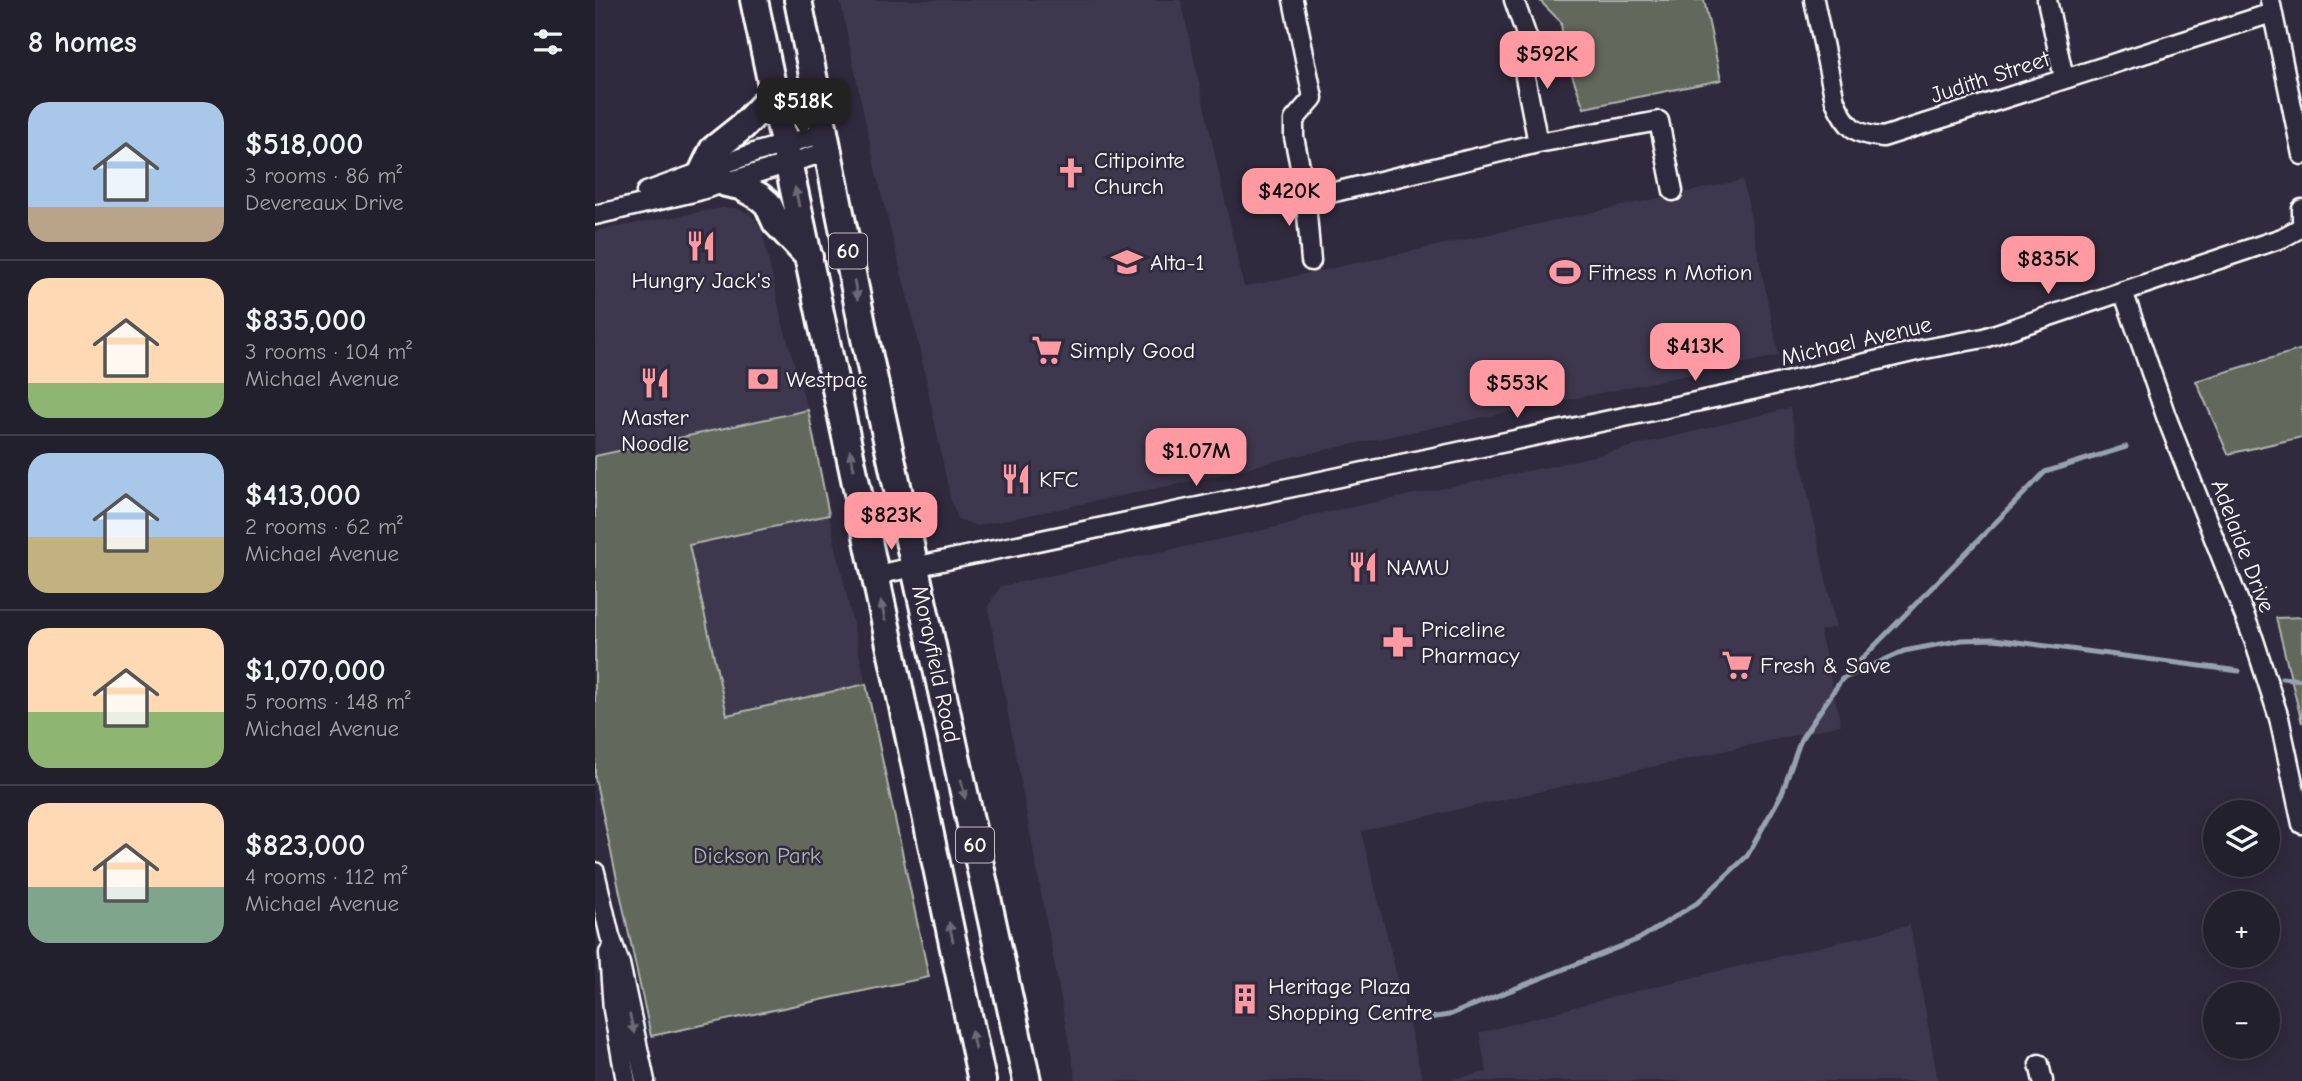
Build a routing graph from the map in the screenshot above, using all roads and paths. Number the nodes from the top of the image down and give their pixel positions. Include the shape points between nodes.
1 (754, 0) edge
2 (798, 0) edge
3 (1293, 0) edge
4 (1514, 0) edge
5 (1814, 0) edge
6 (2047, 0) edge
7 (2271, 7) edge
8 (2064, 78) junction
9 (775, 93) junction
10 (827, 142) junction
11 (1538, 143) junction
12 (787, 153) junction
13 (2302, 155) edge
14 (715, 177) junction
15 (1305, 191) junction
16 (1673, 191) dead end
17 (595, 204) edge
18 (2302, 209) edge
19 (595, 215) edge
20 (2302, 220) edge
21 (2302, 226) edge
22 (809, 257) junction
23 (1311, 261) dead end
24 (2123, 291) junction
25 (914, 566) junction
26 (876, 575) junction
27 (2302, 824) edge
28 (595, 872) edge
29 (610, 936) junction
30 (626, 1081) edge
31 (645, 1081) edge
32 (982, 1081) edge
33 (1027, 1081) edge

1 - 9 main road, Morayfield Road / 60
2 - 10 main road, Morayfield Road / 60
3 - 15 street via 1313,97 1294,120
4 - 11 street via 1528,40 1525,77
5 - 8 street, Judith Street via 1835,101 1851,127 1865,136 1899,133
6 - 8 street
7 - 8 street, Judith Street
7 - 13 street
9 - 12 main road, Morayfield Road / 60
9 - 14 main road via 713,150
10 - 12 street
10 -> 25 main road, Morayfield Road / 60
11 - 15 street via 1318,196
11 - 16 street via 1658,121
12 - 14 street
12 - 14 street
22 -> 12 main road, Morayfield Road / 60
14 - 17 street
14 - 19 street
14 - 22 main road via 760,197
15 - 23 street
18 - 20 street
21 - 24 street, Michael Avenue via 2282,238
26 -> 22 main road, Morayfield Road / 60
24 - 25 street, Michael Avenue via 1984,338
24 - 27 street, Adelaide Drive via 2166,416 2254,640 2282,727
25 - 26 street, Michael Avenue
25 -> 33 main road, Morayfield Road / 60
32 -> 26 main road, Morayfield Road / 60
28 - 29 street
29 - 30 street via 613,1010
29 -> 31 street

